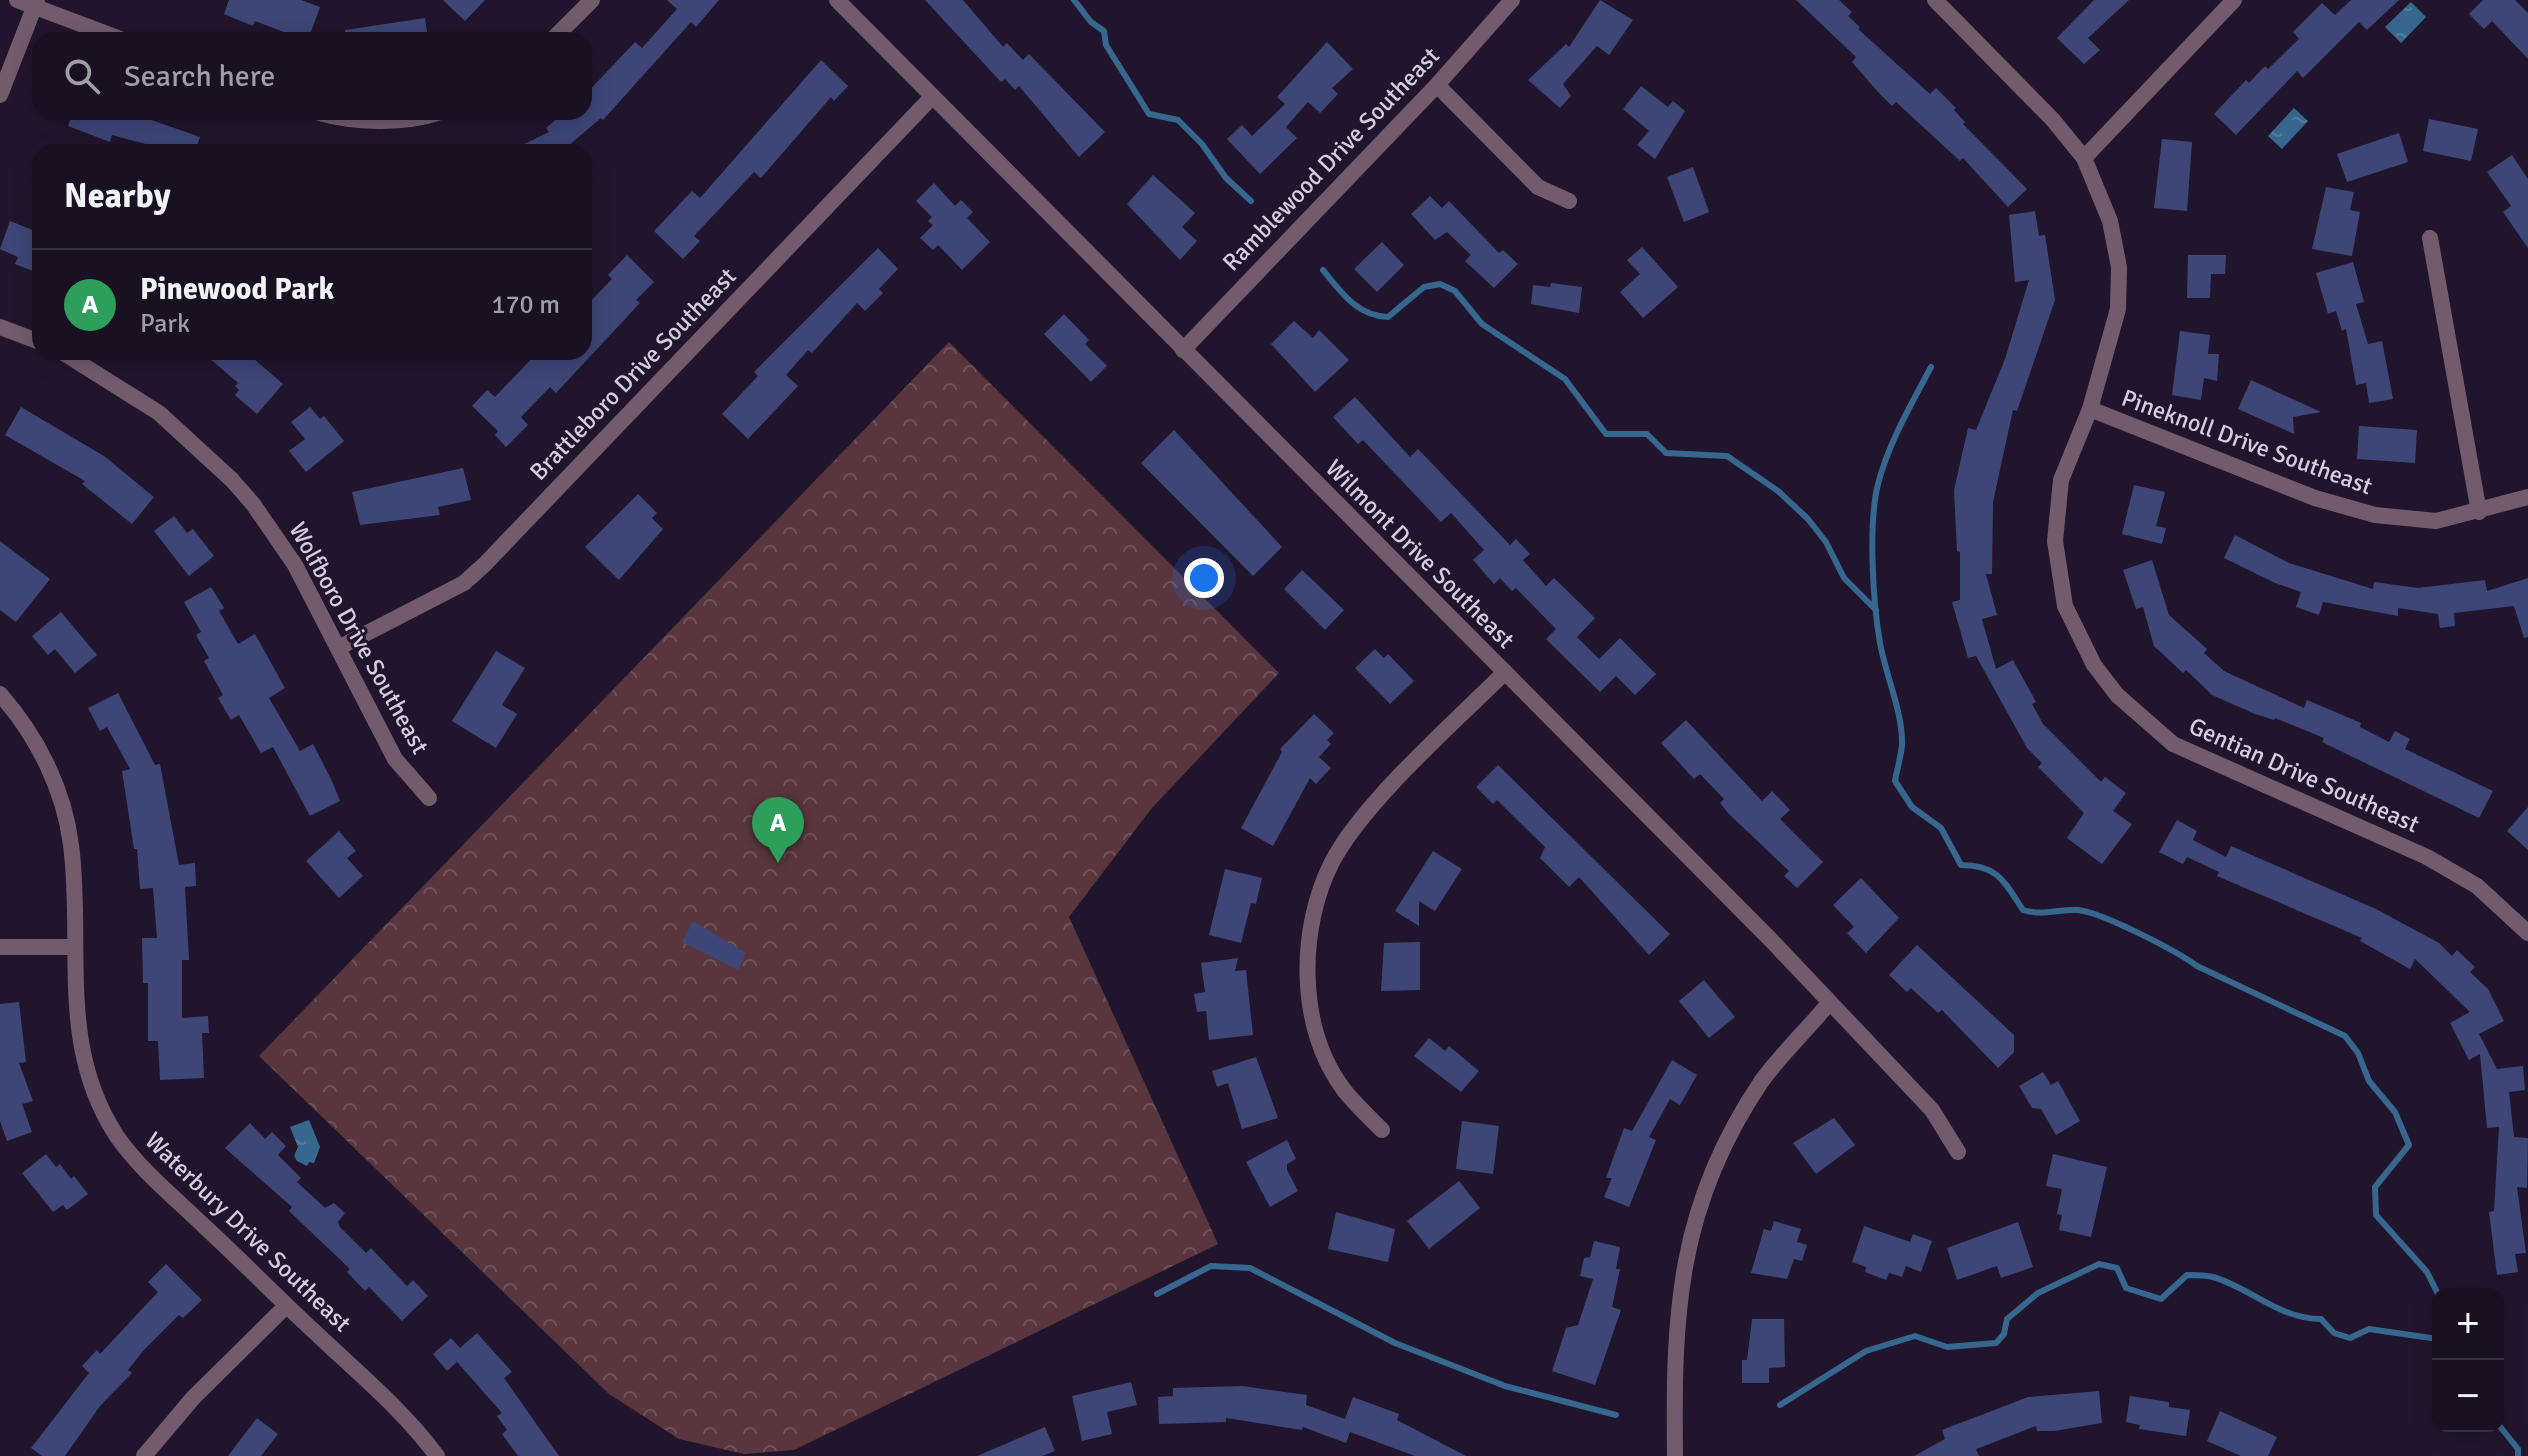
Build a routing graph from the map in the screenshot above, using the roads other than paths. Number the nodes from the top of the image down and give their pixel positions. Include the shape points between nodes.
1 (17, 0) edge
2 (592, 0) edge
3 (837, 0) edge
4 (1512, 0) edge
5 (1935, 0) edge
6 (2234, 0) edge
7 (36, 3) edge
8 (104, 32) edge
9 (560, 32) edge
10 (1437, 85) junction
11 (0, 95) edge
12 (932, 97) junction
13 (2084, 158) junction
14 (1569, 201) dead end
15 (2430, 238) dead end
16 (0, 327) edge
17 (32, 339) edge
18 (1183, 350) junction
19 (75, 360) edge
20 (2090, 409) junction
21 (2528, 497) edge
22 (2479, 512) junction
23 (340, 647) junction
24 (1505, 672) junction
25 (0, 694) edge
26 (429, 798) dead end
27 (2528, 933) edge
28 (0, 947) edge
29 (73, 947) junction
30 (1829, 1003) junction
31 (1382, 1130) dead end
32 (1958, 1152) dead end
33 (286, 1306) junction
34 (144, 1456) edge
35 (437, 1456) edge
36 (1675, 1456) edge

1 - 7 street
2 - 9 street
3 - 12 street, Wilmont Drive Southeast
4 - 10 street, Ramblewood Drive Southeast
5 - 13 street, Gentian Drive Southeast
6 - 13 street
7 - 8 street
7 - 11 street
10 - 14 street via 1538,187
10 - 18 street, Ramblewood Drive Southeast
12 - 18 street, Wilmont Drive Southeast
12 - 23 street, Brattleboro Drive Southeast via 485,564 464,583
13 - 20 street, Gentian Drive Southeast via 2110,221 2119,267 2118,309
15 - 22 street
16 - 17 street
18 - 24 street, Wilmont Drive Southeast
19 - 23 street, Wolfboro Drive Southeast via 159,413 232,480 276,534
20 - 22 street, Pineknoll Drive Southeast via 2315,498 2375,515 2436,521
20 - 27 street, Gentian Drive Southeast via 2061,480 2055,541 2073,628 2117,695 2173,744 2455,873
21 - 22 street, Pineknoll Drive Southeast
23 - 26 street, Wolfboro Drive Southeast via 364,705 395,759
24 - 30 street, Wilmont Drive Southeast
24 - 31 street via 1361,822 1333,861 1315,912 1307,972 1318,1038 1343,1089
25 - 29 street, Waterbury Drive Southeast via 41,753 60,799 71,845
28 - 29 street
29 - 33 street, Waterbury Drive Southeast via 86,1069 117,1136
30 - 32 street, Wilmont Drive Southeast via 1932,1110
30 - 36 street via 1763,1079 1729,1134 1705,1188 1683,1263 1674,1345
33 - 34 street via 193,1398
33 - 35 street, Waterbury Drive Southeast via 400,1412

